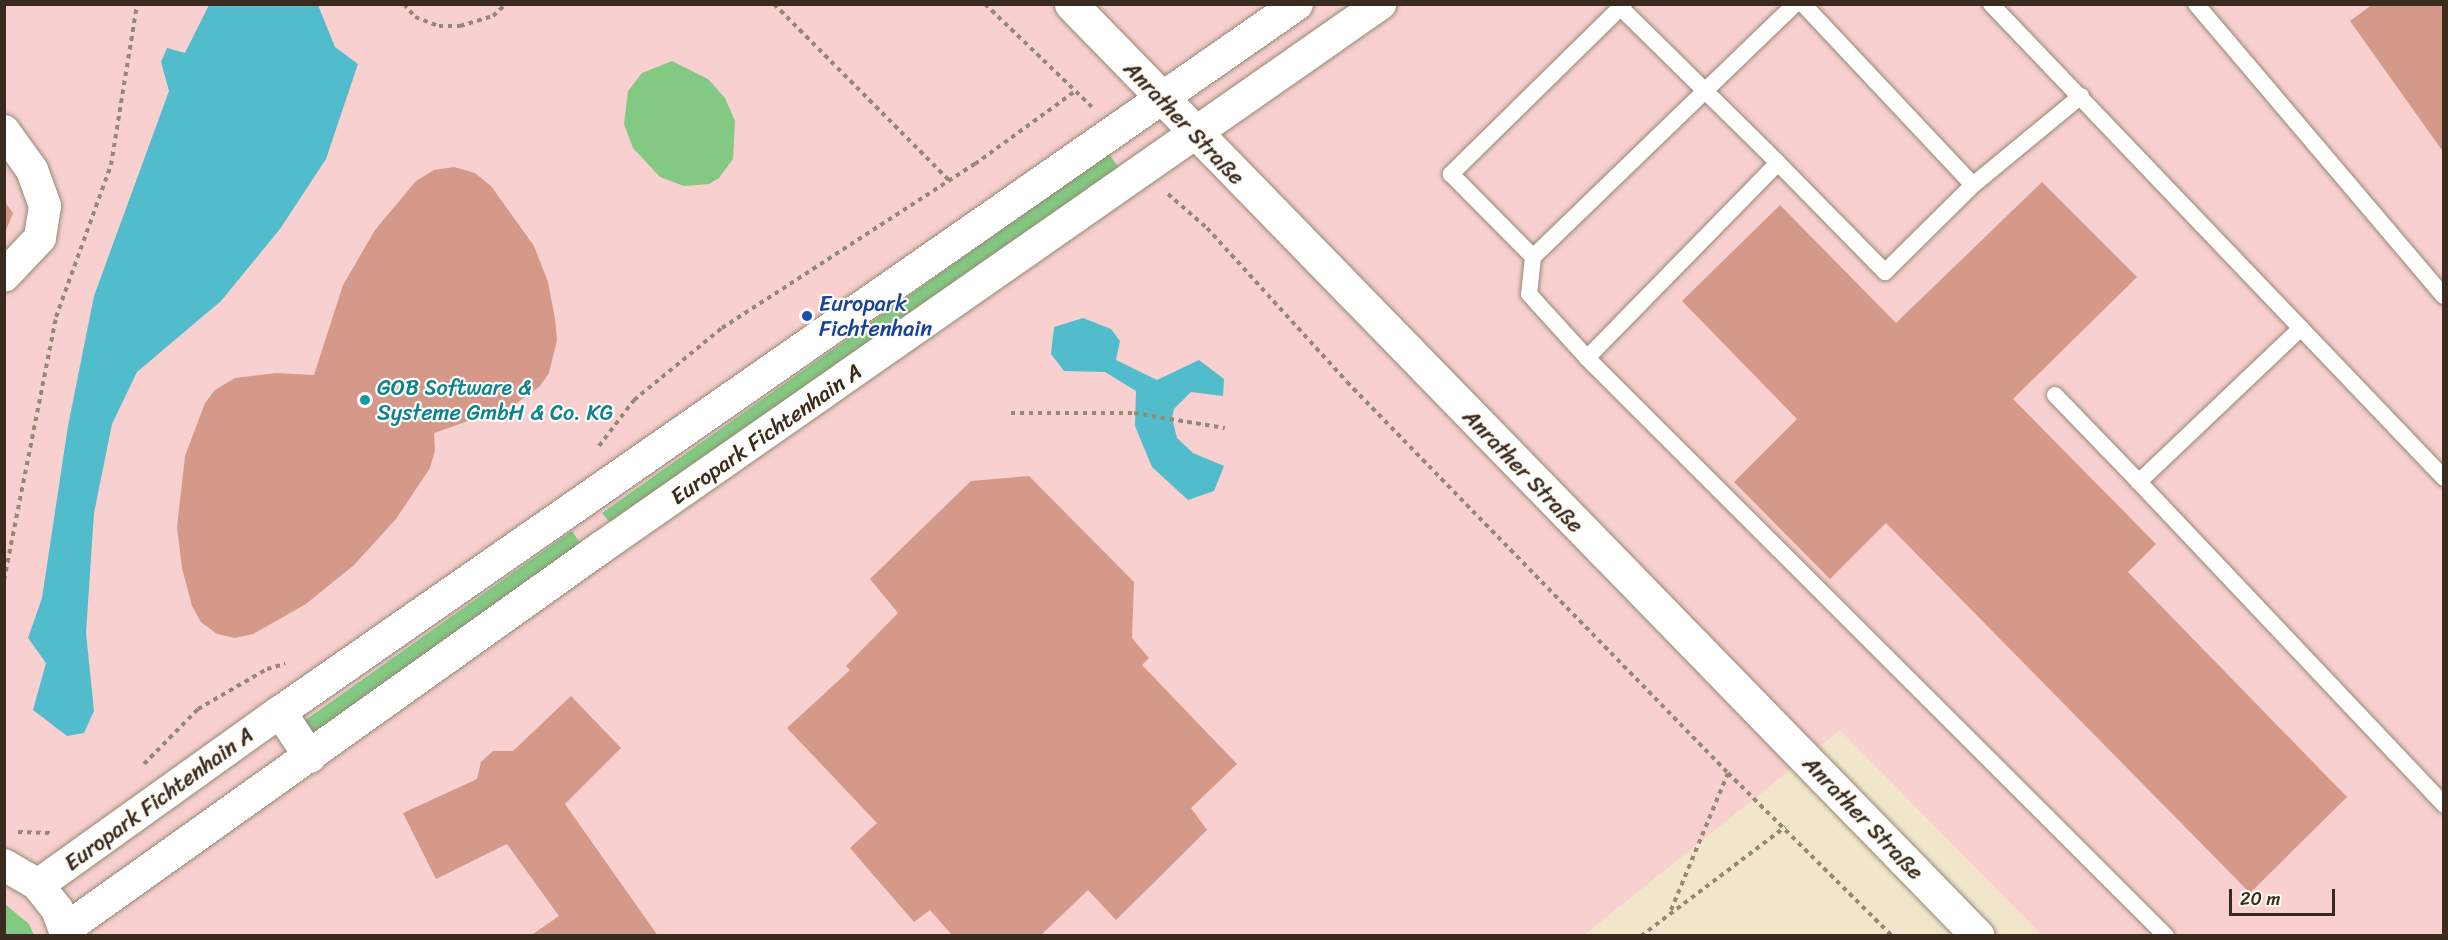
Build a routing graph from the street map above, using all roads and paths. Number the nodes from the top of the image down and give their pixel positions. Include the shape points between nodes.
1 (137, 4) edge
2 (404, 4) edge
3 (506, 4) edge
4 (774, 4) edge
5 (985, 4) edge
6 (1071, 4) edge
7 (1298, 4) edge
8 (1380, 4) edge
9 (1795, 4) edge
10 (1803, 4) edge
11 (1991, 4) edge
12 (2196, 4) edge
13 (1623, 6) edge
14 (1704, 89) junction
15 (1077, 90) junction
16 (2081, 96) junction
17 (1162, 100) junction
18 (4, 131) edge
19 (1115, 133) junction
20 (1196, 135) junction
21 (1778, 163) junction
22 (1143, 173) junction
23 (950, 181) junction
24 (1973, 185) junction
25 (1533, 257) junction
26 (4, 276) edge
27 (2444, 296) edge
28 (2301, 328) junction
29 (1587, 358) junction
30 (2055, 395) dead end
31 (1011, 413) dead end
32 (1225, 428) dead end
33 (592, 457) dead end
34 (2444, 478) edge
35 (2139, 482) junction
36 (574, 507) junction
37 (602, 547) junction
38 (4, 580) edge
39 (290, 662) dead end
40 (280, 712) junction
41 (310, 757) junction
42 (136, 772) dead end
43 (1728, 773) junction
44 (2444, 805) edge
45 (1785, 827) junction
46 (15, 832) dead end
47 (56, 833) dead end
48 (4, 865) edge
49 (38, 885) junction
50 (1671, 911) junction
51 (67, 932) edge
52 (1641, 936) edge
53 (1892, 936) edge
54 (1978, 936) edge
55 (2166, 936) edge

1 - 38 path via 111,165 56,317
2 - 3 path via 415,17 439,26 460,26 492,16
4 - 23 path
5 - 15 path
6 - 17 main road, Anrather Straße
7 - 17 street, Europark Fichtenhain A
8 - 20 street, Europark Fichtenhain A
9 - 14 lane
10 - 24 lane
11 - 16 lane
12 - 27 lane
13 - 14 lane
13 - 25 lane via 1451,174
14 - 21 lane
14 - 25 lane
15 - 19 path
15 - 23 path
16 - 24 lane
16 - 28 lane
17 - 19 street, Europark Fichtenhain A
17 - 20 main road, Anrather Straße
18 - 26 street via 32,170 45,206 40,238
19 - 36 street, Europark Fichtenhain A
20 - 22 street, Europark Fichtenhain A
20 - 54 main road, Anrather Straße
21 - 24 lane via 1886,272
21 - 29 lane
22 - 37 street, Europark Fichtenhain A
22 - 43 path via 1207,228 1347,382
23 - 33 path via 722,328 634,400
25 - 29 lane via 1529,294
28 - 34 lane
28 - 35 lane
29 - 55 lane
30 - 35 lane
31 - 32 path via 1134,414
35 - 44 lane
36 - 37 street
36 - 40 street, Europark Fichtenhain A
37 - 41 street, Europark Fichtenhain A
39 - 42 path via 267,669 198,709
40 - 41 street
40 - 49 street, Europark Fichtenhain A
41 - 51 street, Europark Fichtenhain A
43 - 45 path
43 - 50 path
45 - 50 path
45 - 53 path
46 - 47 path
48 - 49 street, Europark Fichtenhain A
49 - 51 street, Europark Fichtenhain A
50 - 52 path

